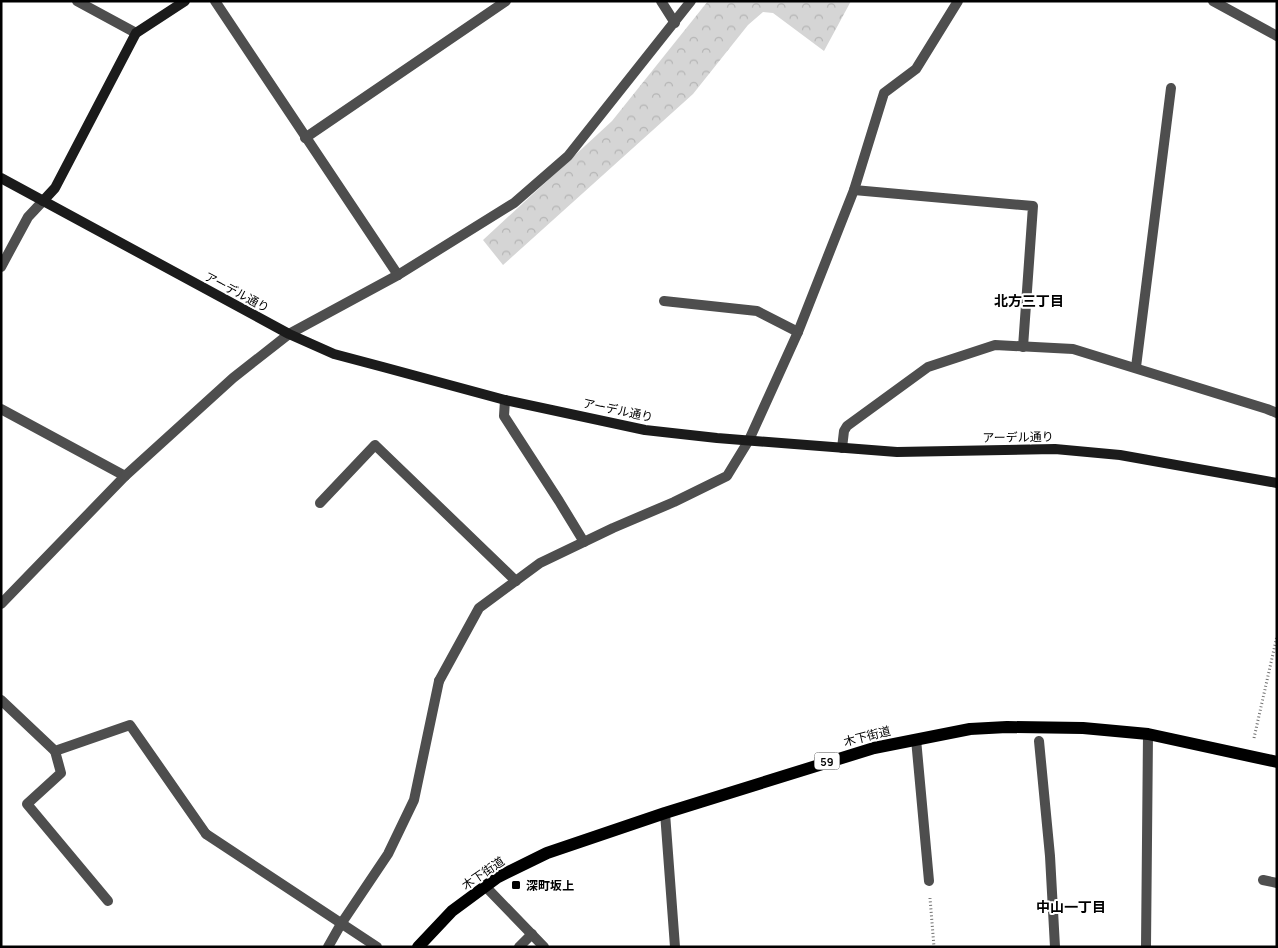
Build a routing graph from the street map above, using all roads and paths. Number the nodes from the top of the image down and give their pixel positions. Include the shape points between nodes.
1 (77, 1) edge
2 (184, 1) edge
3 (215, 1) edge
4 (506, 1) edge
5 (661, 1) edge
6 (692, 1) edge
7 (958, 1) edge
8 (1213, 1) edge
9 (675, 23) junction
10 (136, 33) junction
11 (1277, 36) edge
12 (1171, 88) dead end
13 (305, 138) junction
14 (1, 178) edge
15 (854, 190) junction
16 (43, 201) junction
17 (1, 267) edge
18 (398, 275) junction
19 (664, 301) dead end
20 (798, 332) junction
21 (289, 334) junction
22 (1023, 347) junction
23 (1136, 367) junction
24 (504, 400) junction
25 (1, 408) edge
26 (1277, 413) edge
27 (749, 440) junction
28 (842, 448) junction
29 (125, 476) junction
30 (1277, 483) edge
31 (320, 503) dead end
32 (584, 542) junction
33 (516, 581) junction
34 (1, 604) edge
35 (1277, 636) edge
36 (1, 700) edge
37 (1148, 734) junction
38 (916, 739) junction
39 (1039, 741) dead end
40 (55, 751) junction
41 (1250, 756) junction
42 (1277, 762) edge
43 (665, 813) junction
44 (1264, 880) dead end
45 (929, 881) joint
46 (1277, 883) edge
47 (485, 886) junction
48 (108, 901) dead end
49 (341, 924) junction
50 (532, 934) junction
51 (328, 947) edge
52 (377, 947) edge
53 (418, 947) edge
54 (518, 947) edge
55 (544, 947) edge
56 (675, 947) edge
57 (934, 947) edge
58 (1055, 947) edge
59 (1146, 947) edge

1 - 10 street
2 - 10 street
3 - 13 street
4 - 13 street
5 - 9 street
6 - 9 street
7 - 15 street via 916,69 884,93
8 - 11 street
9 - 18 street via 568,156 514,203
10 - 16 street via 55,188
12 - 23 street
13 - 18 street
14 - 16 street, アーデル通り
15 - 20 street
15 - 22 street via 1033,206
16 - 17 street via 28,217
16 - 21 street, アーデル通り
18 - 21 street
19 - 20 street via 757,311
20 - 27 street
21 - 24 street, アーデル通り via 334,354
21 - 29 street via 233,378
22 - 23 street via 1073,349
22 - 28 street via 996,346 928,367 847,426
23 - 26 street
24 - 27 street, アーデル通り via 646,430
24 - 32 street via 504,416
25 - 29 street
27 - 28 street, アーデル通り
27 - 32 street via 727,476
28 - 30 street, アーデル通り via 897,452 1055,449 1120,456
29 - 34 street
31 - 33 street via 374,445
32 - 33 street via 540,563
33 - 49 street via 479,608 438,681 414,800 388,854
35 - 41 path
36 - 40 street
37 - 38 main road, 木下街道 / 59 via 1084,728 1007,727 970,729
37 - 41 main road, 木下街道 / 59
37 - 59 street
38 - 43 main road, 木下街道 / 59 via 824,762
38 - 45 street
39 - 58 street
40 - 48 street via 61,773 27,804
40 - 49 street via 130,725 206,834
41 - 42 main road, 木下街道 / 59
43 - 47 main road, 木下街道 / 59 via 547,853
43 - 56 street
44 - 46 street
45 - 57 path
47 - 50 street
47 - 53 main road, 木下街道 / 59 via 452,911
49 - 51 street
49 - 52 street
50 - 54 street
50 - 55 street

